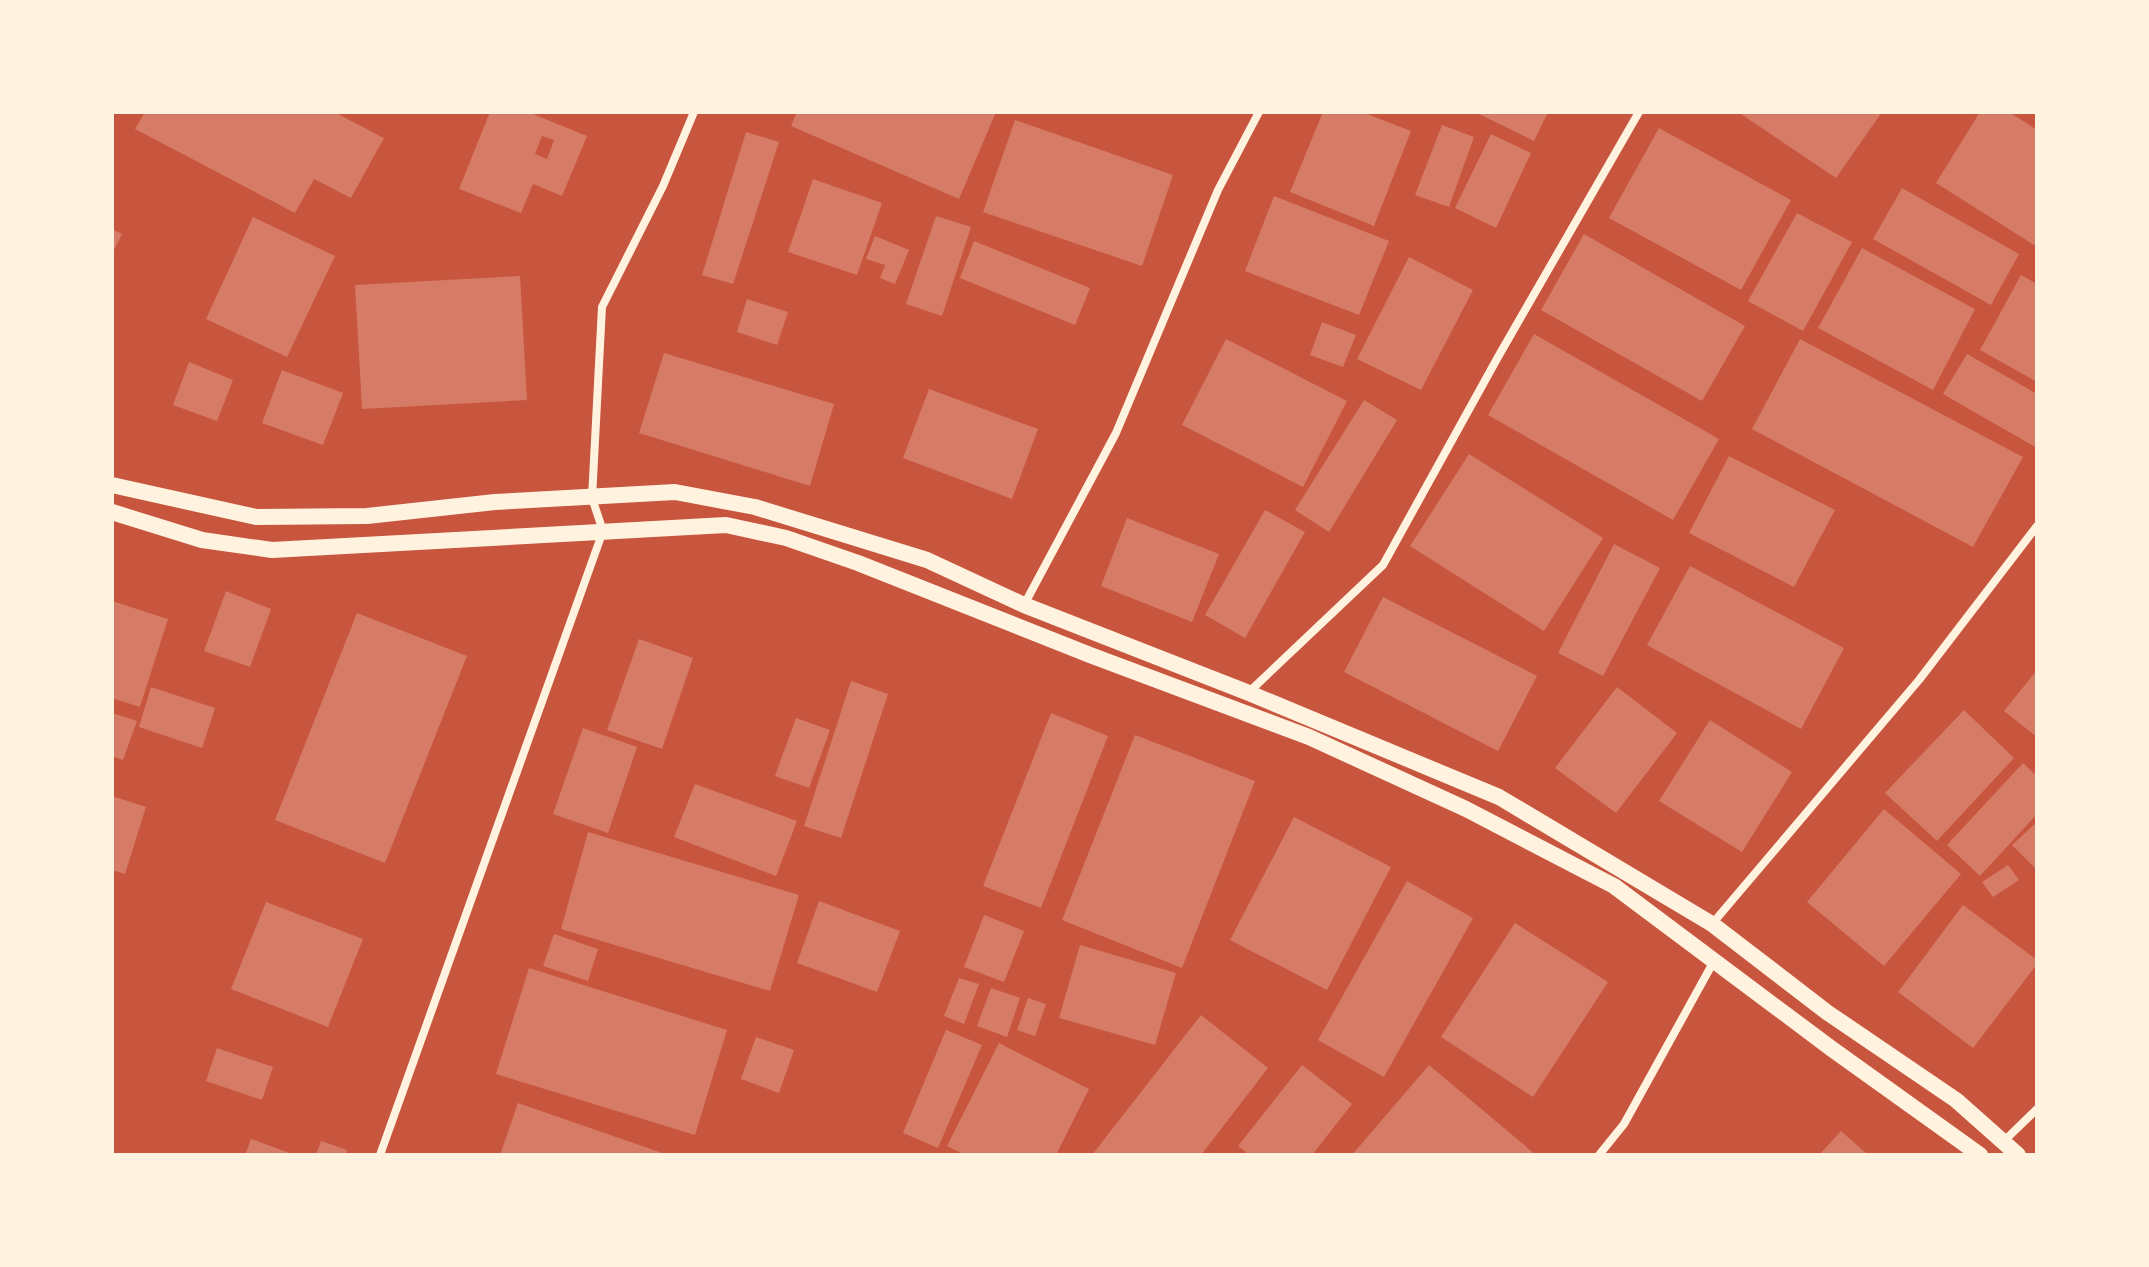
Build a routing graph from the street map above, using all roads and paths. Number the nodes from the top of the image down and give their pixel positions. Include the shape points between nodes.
1 (694, 112) edge
2 (1259, 112) edge
3 (1639, 112) edge
4 (112, 485) edge
5 (592, 498) junction
6 (112, 512) edge
7 (2037, 526) edge
8 (603, 531) junction
9 (1024, 605) junction
10 (1249, 693) junction
11 (1712, 924) junction
12 (1714, 961) junction
13 (2037, 1109) edge
14 (2004, 1141) junction
15 (380, 1155) edge
16 (1599, 1155) edge
17 (1980, 1155) edge
18 (2018, 1155) edge

1 - 5 street via 602,307
2 - 9 street via 1218,190 1116,433
3 - 10 street via 1383,565
4 - 5 main road via 256,517 367,516
5 - 8 street
5 - 9 main road via 675,492 755,507 927,560
6 - 8 main road via 202,540 272,550
7 - 11 street via 1919,680
8 - 12 main road via 726,525 786,538 1309,737 1466,809 1614,886
8 - 15 street
9 - 10 main road
10 - 11 main road via 1499,797
11 - 14 main road via 1828,1013 1956,1100
12 - 16 street via 1624,1124
12 - 17 main road
13 - 14 street
14 - 18 main road

